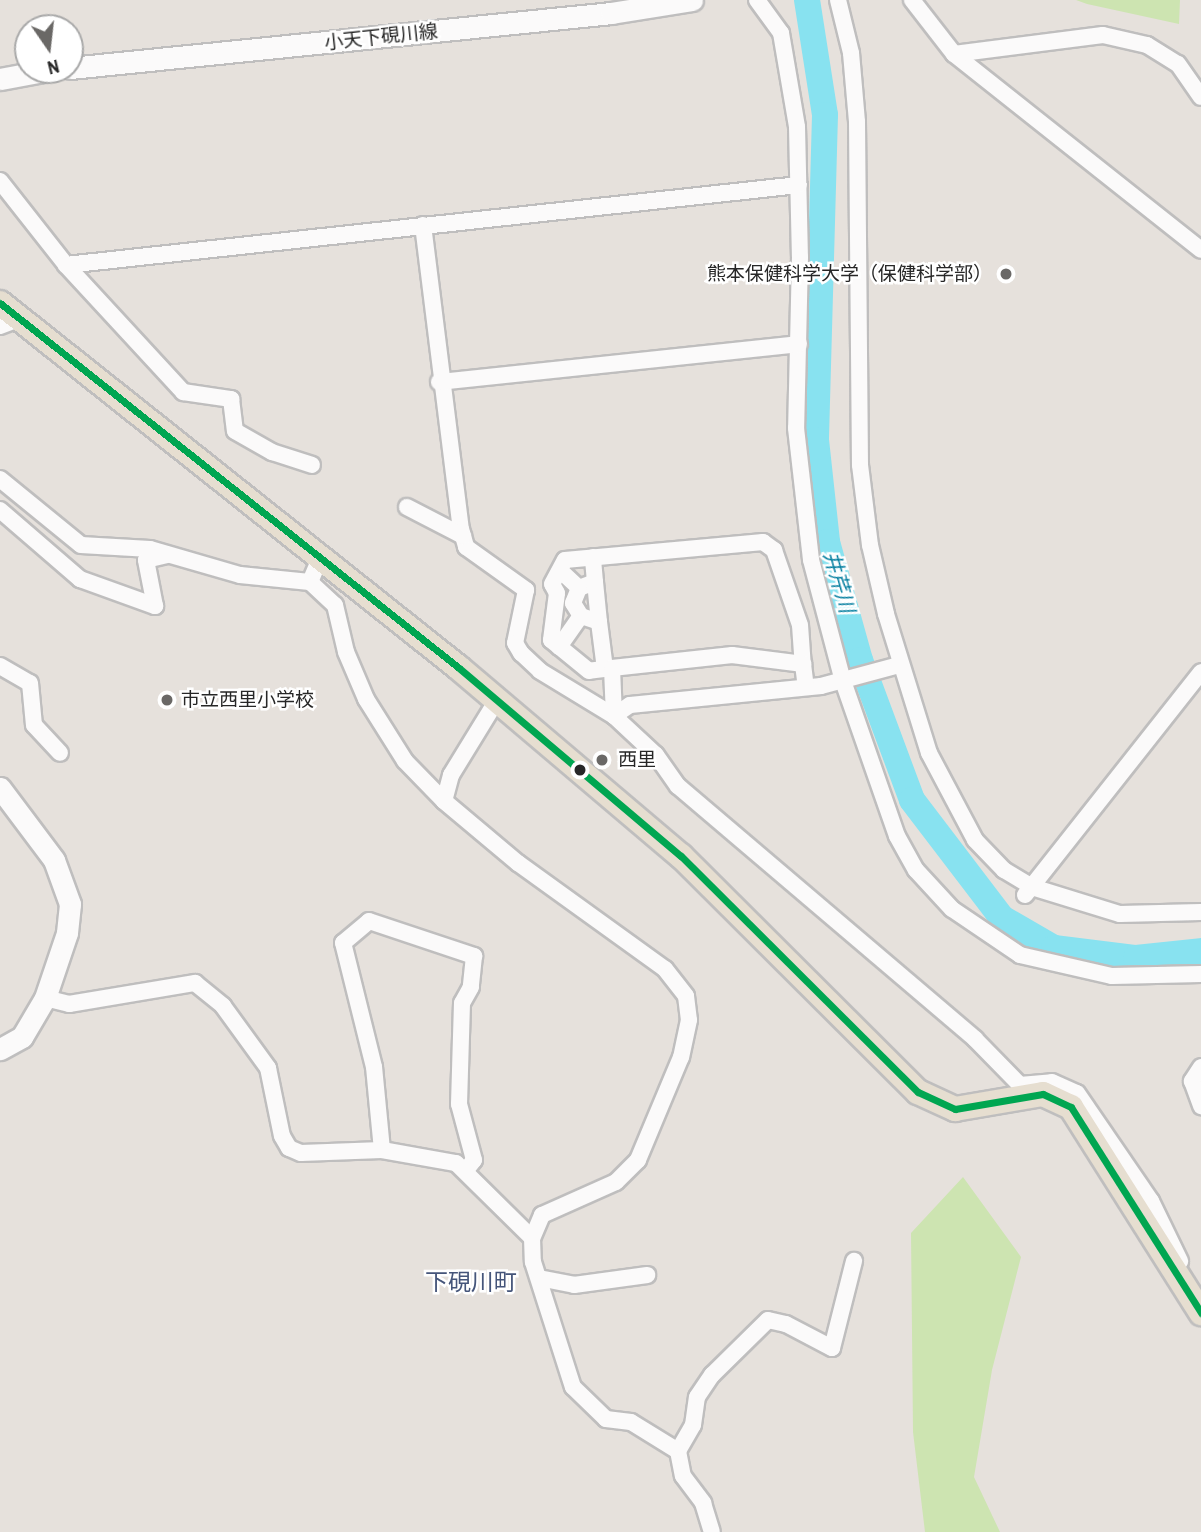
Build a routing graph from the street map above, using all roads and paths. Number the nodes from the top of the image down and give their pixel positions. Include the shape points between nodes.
1 (692, 0) edge
2 (757, 0) edge
3 (838, 0) edge
4 (912, 0) edge
5 (954, 54) junction
6 (84, 67) edge
7 (1201, 97) edge
8 (0, 181) edge
9 (799, 185) junction
10 (423, 225) junction
11 (1201, 250) edge
12 (66, 265) junction
13 (6, 316) edge
14 (799, 344) junction
15 (439, 382) junction
16 (312, 465) dead end
17 (0, 479) edge
18 (407, 507) dead end
19 (0, 510) edge
20 (463, 536) junction
21 (168, 555) junction
22 (593, 557) junction
23 (320, 559) junction
24 (559, 570) junction
25 (310, 582) junction
26 (595, 582) junction
27 (579, 588) junction
28 (581, 616) junction
29 (599, 622) junction
30 (558, 647) junction
31 (803, 664) junction
32 (0, 666) edge
33 (893, 667) dead end
34 (608, 669) junction
35 (1201, 671) edge
36 (847, 680) junction
37 (806, 688) junction
38 (497, 701) junction
39 (614, 716) junction
40 (60, 754) dead end
41 (0, 788) edge
42 (444, 801) junction
43 (1028, 891) junction
44 (1201, 912) edge
45 (1201, 974) edge
46 (45, 998) junction
47 (0, 1049) edge
48 (1201, 1067) edge
49 (1201, 1106) edge
50 (382, 1150) junction
51 (465, 1171) junction
52 (532, 1238) junction
53 (854, 1261) dead end
54 (648, 1275) dead end
55 (539, 1278) junction
56 (1201, 1294) edge
57 (1201, 1313) edge
58 (678, 1451) junction
59 (712, 1532) edge

1 - 6 main road, 小天下硯川線 via 611,13
2 - 9 street via 781,33 788,62
3 - 43 street via 851,53 857,122 860,465 870,545 886,614 940,780 975,840
4 - 5 street
5 - 7 street via 1103,35 1147,45 1178,64
5 - 11 street
8 - 12 street
9 - 10 street
9 - 14 street
10 - 12 street
10 - 15 street
12 - 16 street via 183,392 231,399 235,431 272,453
13 - 23 main road
14 - 15 street
14 - 36 street via 796,428 802,499 811,560
15 - 20 street
17 - 21 street via 82,545 150,548
18 - 20 street
19 - 21 street via 80,579 155,606 145,560
20 - 39 street via 466,547 526,590 515,643 521,653 540,671
21 - 25 street via 240,575
22 - 24 street via 565,560
22 - 26 street
22 - 31 street via 763,542 774,550 800,625
23 - 25 street
23 - 38 main road
24 - 27 street
24 - 30 street via 552,583 557,593 550,626 551,640
25 - 42 street via 335,606 346,652 366,699 405,761
26 - 27 street
26 - 29 street
27 - 28 street via 573,603
28 - 29 street
28 - 30 street
29 - 34 street
30 - 34 street via 589,671
31 - 34 street via 732,655
31 - 37 street
32 - 40 street via 30,683 34,725
33 - 36 street
34 - 39 street
35 - 43 street
36 - 37 street
36 - 45 street via 897,836 916,870 953,909 991,940 1020,955 1112,976
37 - 39 street via 630,705
38 - 42 street via 451,775
38 - 57 main road via 681,856 918,1092 965,1110 1030,1095 1058,1097 1071,1107
39 - 56 street via 656,755 678,786 975,1039 1020,1085 1052,1082 1077,1093 1151,1201
41 - 46 main road via 54,860 70,904 67,933
42 - 52 street via 497,847 665,968 687,996 689,1020 681,1057 638,1160 616,1182 542,1215
43 - 44 street via 1120,914
46 - 47 main road via 22,1037
46 - 50 street via 69,1004 195,983 223,1006 268,1068 282,1136 289,1148 301,1153
48 - 49 street via 1192,1081
50 - 51 street via 456,1163
50 - 51 street via 374,1067 343,943 369,920 474,956 471,987 462,1003 459,1104 474,1160
51 - 52 street
52 - 55 street
53 - 58 street via 832,1348 786,1324 768,1320 712,1375 697,1397 693,1425
54 - 55 street via 574,1285
55 - 58 street via 573,1387 606,1419 631,1422
58 - 59 street via 683,1476 703,1503

